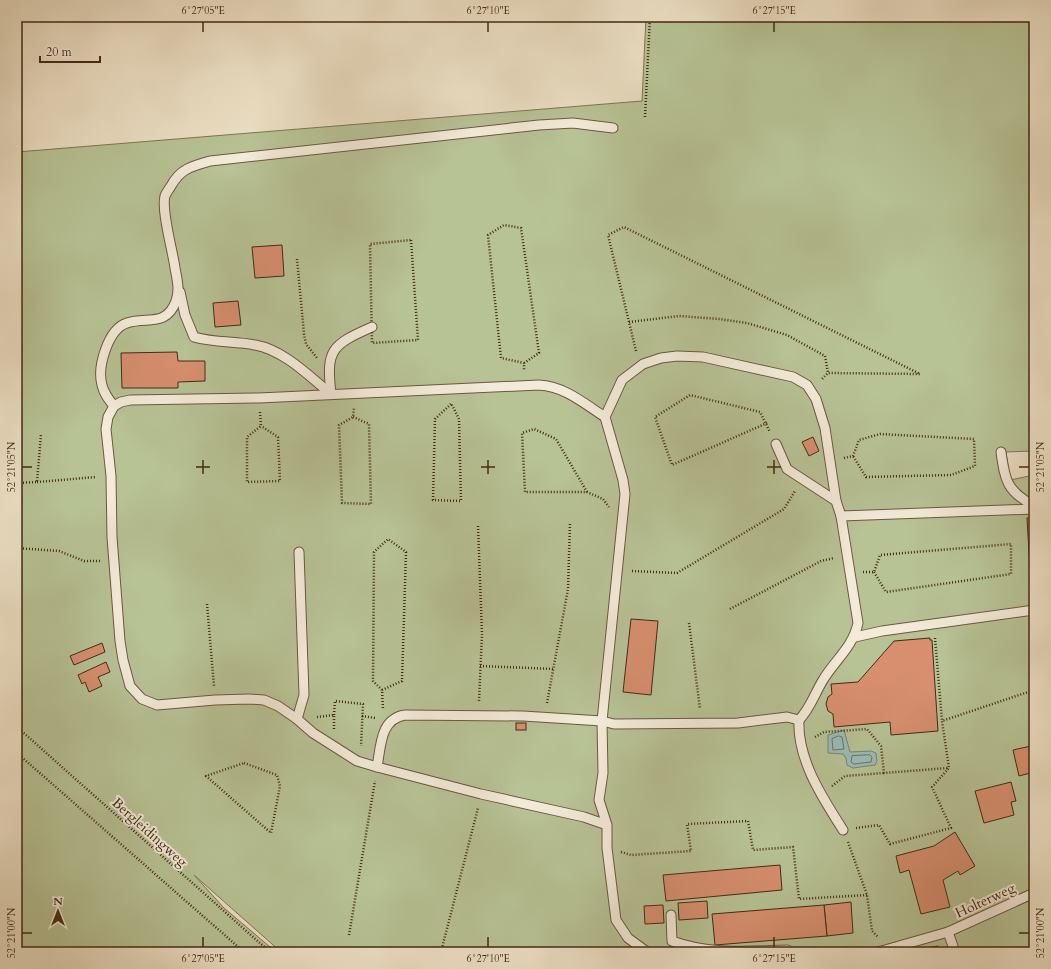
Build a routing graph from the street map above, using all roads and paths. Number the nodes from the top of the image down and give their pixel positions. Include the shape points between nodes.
1 (650, 17) edge
2 (645, 117) dead end
3 (613, 128) dead end
4 (297, 259) dead end
5 (179, 288) junction
6 (628, 322) junction
7 (372, 327) junction
8 (524, 363) junction
9 (643, 364) junction
10 (328, 369) junction
11 (828, 373) junction
12 (525, 386) junction
13 (452, 388) junction
14 (812, 390) junction
15 (355, 393) junction
16 (331, 394) junction
17 (259, 398) junction
18 (451, 404) junction
19 (114, 406) junction
20 (353, 417) junction
21 (605, 417) junction
22 (766, 423) joint
23 (261, 426) junction
24 (42, 434) dead end
25 (776, 444) dead end
26 (1001, 452) dead end
27 (853, 456) junction
28 (830, 462) junction
29 (111, 476) junction
30 (802, 478) junction
31 (37, 482) junction
32 (17, 483) edge
33 (587, 492) junction
34 (603, 499) dead end
35 (836, 500) junction
36 (1034, 507) edge
37 (841, 516) junction
38 (570, 522) dead end
39 (478, 526) dead end
40 (17, 548) edge
41 (299, 552) dead end
42 (848, 554) junction
43 (114, 562) junction
44 (638, 572) dead end
45 (851, 572) junction
46 (874, 572) junction
47 (207, 604) dead end
48 (730, 608) dead end
49 (1034, 610) edge
50 (689, 623) dead end
51 (934, 624) junction
52 (855, 637) junction
53 (480, 666) junction
54 (554, 669) junction
55 (382, 690) junction
56 (1034, 690) edge
57 (549, 693) dead end
58 (215, 700) junction
59 (334, 714) junction
60 (478, 717) junction
61 (297, 719) junction
62 (799, 720) junction
63 (602, 721) junction
64 (942, 721) junction
65 (389, 722) junction
66 (702, 724) junction
67 (17, 727) edge
68 (334, 738) dead end
69 (800, 745) junction
70 (356, 749) dead end
71 (17, 753) edge
72 (377, 767) junction
73 (948, 768) junction
74 (884, 773) junction
75 (277, 775) joint
76 (821, 795) junction
77 (479, 806) dead end
78 (606, 824) junction
79 (843, 830) junction
80 (607, 848) junction
81 (1034, 892) edge
82 (867, 895) junction
83 (671, 915) dead end
84 (948, 932) junction
85 (349, 935) dead end
86 (891, 949) junction
87 (244, 952) edge
88 (270, 952) edge
89 (441, 952) edge
90 (647, 952) edge
91 (792, 952) edge
92 (878, 952) edge
93 (955, 952) edge

1 - 2 path
3 - 5 lane via 574,123 538,125 210,161 192,166 177,176 165,197
4 - 10 path via 306,344
5 - 16 lane via 185,315 194,337 211,342 254,344 269,349
5 - 19 lane via 176,301 170,310 157,320 127,322 114,331 107,344 102,384 105,394
6 - 9 path via 634,349
6 - 11 path via 679,316 747,323 787,335 825,356
6 - 11 path via 608,235 624,227 920,374
7 - 7 path via 370,244 411,240 418,340 372,343
7 - 10 lane via 345,339 332,352
8 - 8 path via 500,358 488,234 504,226 521,228 539,353
8 - 12 path
9 - 14 lane via 677,356 703,357 793,377
9 - 21 lane via 622,380
10 - 16 lane
11 - 14 path
12 - 13 lane
12 - 21 lane via 551,386 561,389
13 - 15 lane
13 - 18 path
14 - 28 lane via 825,428
15 - 16 lane
15 - 20 path
16 - 17 lane
17 - 19 lane via 130,400
17 - 23 path
18 - 18 path via 459,419 461,500 433,500 435,419
19 - 29 lane via 108,417 106,429
20 - 20 path via 339,425 342,503 371,504 369,424
21 - 63 lane via 625,494
22 - 22 path via 672,465 655,417 690,394 760,412
23 - 23 path via 247,438 247,482 280,481 278,438
24 - 31 path
25 - 30 lane via 787,469
26 - 36 lane via 1007,484
27 - 27 path via 858,440 880,434 974,440 975,466 951,475 866,477
27 - 28 path
28 - 35 lane
29 - 31 path
29 - 43 lane
30 - 35 lane
30 - 44 path via 784,509 677,573
31 - 32 path
33 - 33 path via 525,492 522,433 534,429 556,439
33 - 34 path
35 - 37 lane
36 - 37 lane
37 - 42 lane
38 - 54 path via 568,589
39 - 53 path via 482,634
40 - 43 path via 59,551 84,561
41 - 61 lane via 304,695
42 - 45 lane
42 - 48 path via 821,561
43 - 58 lane via 123,660 130,686 142,699 157,706
45 - 46 path
45 - 52 lane via 858,623
46 - 46 path via 880,555 1011,544 1011,574 886,592
47 - 58 path
49 - 51 lane
50 - 66 path
51 - 52 lane
51 - 64 path
52 - 62 lane via 823,679
53 - 54 path
53 - 60 path
54 - 57 path
55 - 55 path via 373,681 374,552 388,539 406,552 402,681
55 - 65 path via 383,713
56 - 64 path
58 - 61 lane via 264,700
59 - 61 path
59 - 68 path
59 - 70 path via 335,701 363,704 361,749
60 - 63 lane via 522,716
60 - 65 lane via 405,715 397,716
61 - 72 lane via 313,733 357,762
62 - 66 lane via 788,717 757,722
62 - 69 lane
63 - 66 lane via 614,724
63 - 78 lane via 603,773 599,800
64 - 73 path
65 - 72 lane via 385,728
67 - 88 path, Bergleidingweg
69 - 74 path via 824,732 867,729 881,746
69 - 76 lane
71 - 87 path, Bergleidingweg
72 - 78 lane
72 - 85 path
73 - 74 path
73 - 79 path via 932,787 951,828 890,844 879,824
74 - 76 path via 845,776
75 - 75 path via 280,786 271,833 206,776 244,764
76 - 79 lane
77 - 89 path
78 - 80 lane
79 - 82 path
80 - 82 path via 631,855 690,851 687,824 748,821 753,850 793,847 799,899
80 - 90 lane via 616,920 628,938
81 - 84 lane, Holterweg
82 - 86 path via 872,930
83 - 91 lane via 672,941 685,946 717,952
84 - 86 lane, Holterweg
84 - 93 lane, Holterweg
86 - 92 lane, Holterweg

